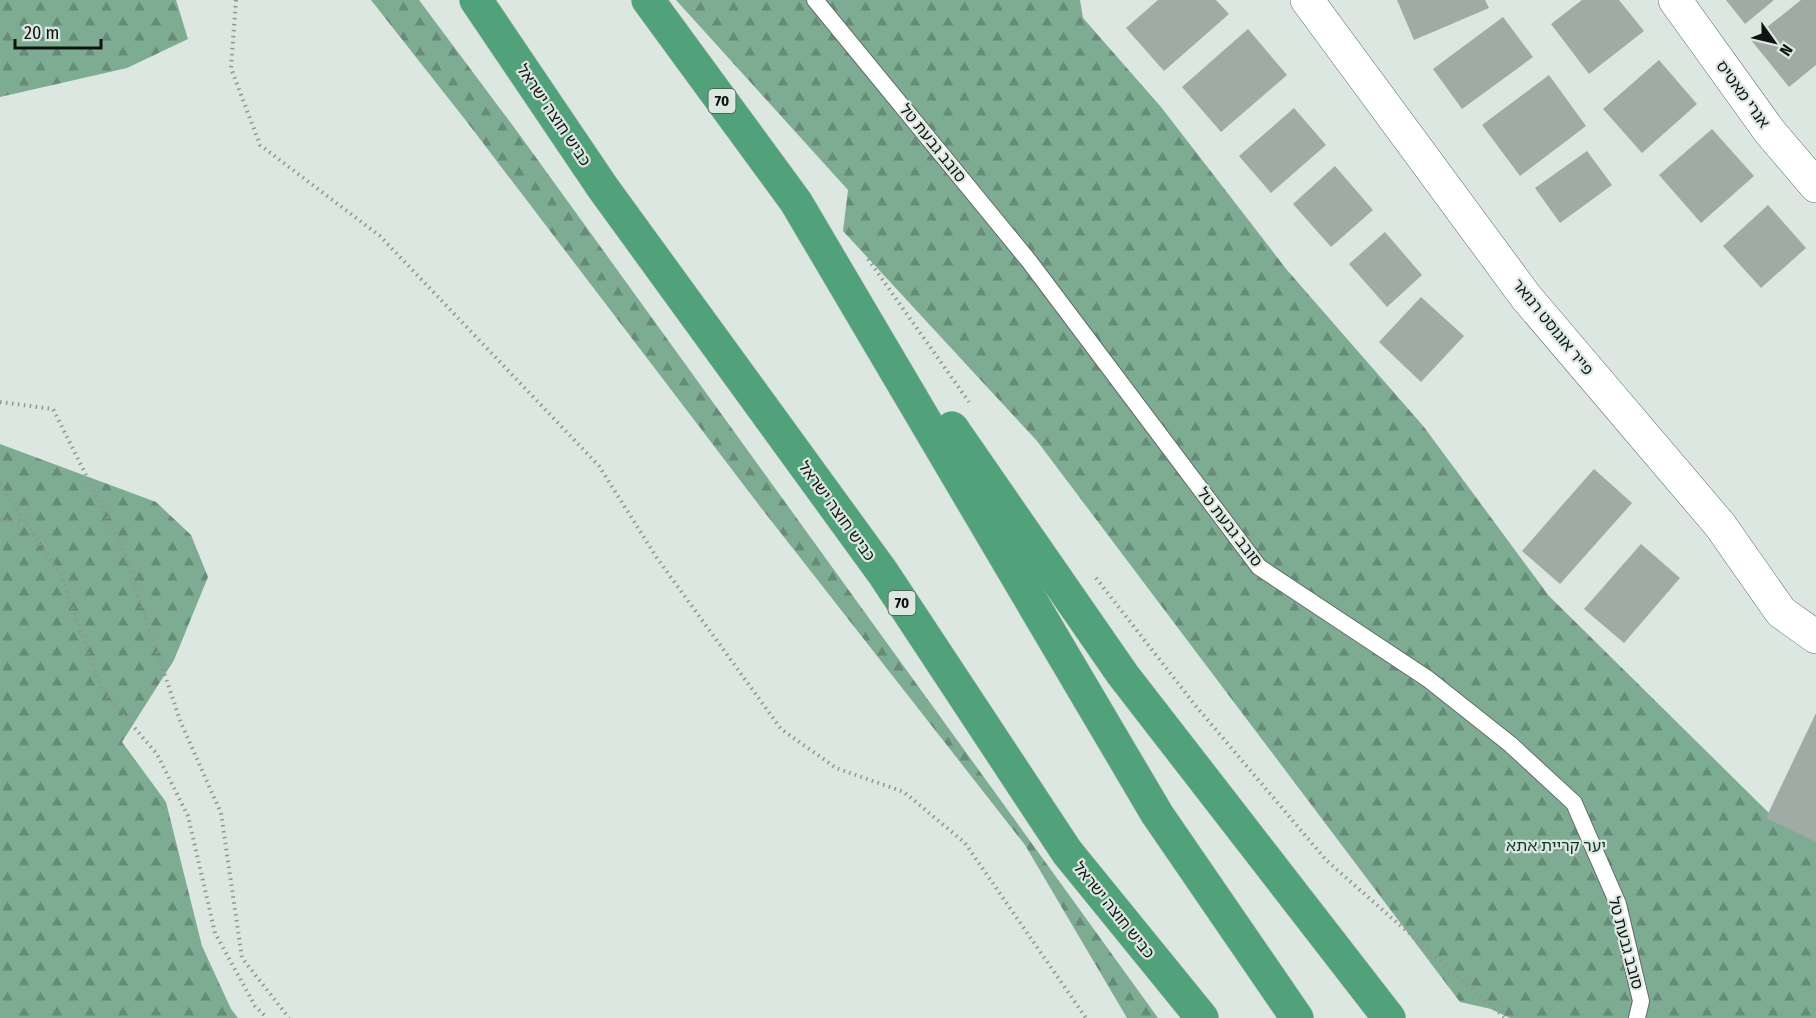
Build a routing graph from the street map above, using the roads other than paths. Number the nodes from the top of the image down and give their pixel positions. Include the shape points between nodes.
1 (476, 0) edge
2 (648, 0) edge
3 (815, 0) edge
4 (1307, 0) edge
5 (1675, 0) edge
6 (1816, 186) edge
7 (796, 202) junction
8 (1816, 637) edge
9 (1067, 852) junction
10 (1180, 1018) edge
11 (1202, 1018) edge
12 (1297, 1018) edge
13 (1389, 1018) edge
14 (1637, 1018) edge

1 - 9 highway, כביש חוצה ישראל / 70 via 603,188 883,573
2 - 7 highway, 70
3 - 14 lane, סובב גבעת טל via 1029,261 1259,567 1428,679 1510,744 1574,803 1618,904 1641,1001
4 - 8 street, פייר אוגוסט רנואר via 1526,297 1720,525 1781,612
5 - 6 street, אנרי מאטיס via 1770,132
7 - 12 highway, 70 via 1156,814
7 - 13 highway via 1123,675
9 - 10 highway
9 - 11 highway, כביש חוצה ישראל / 70

